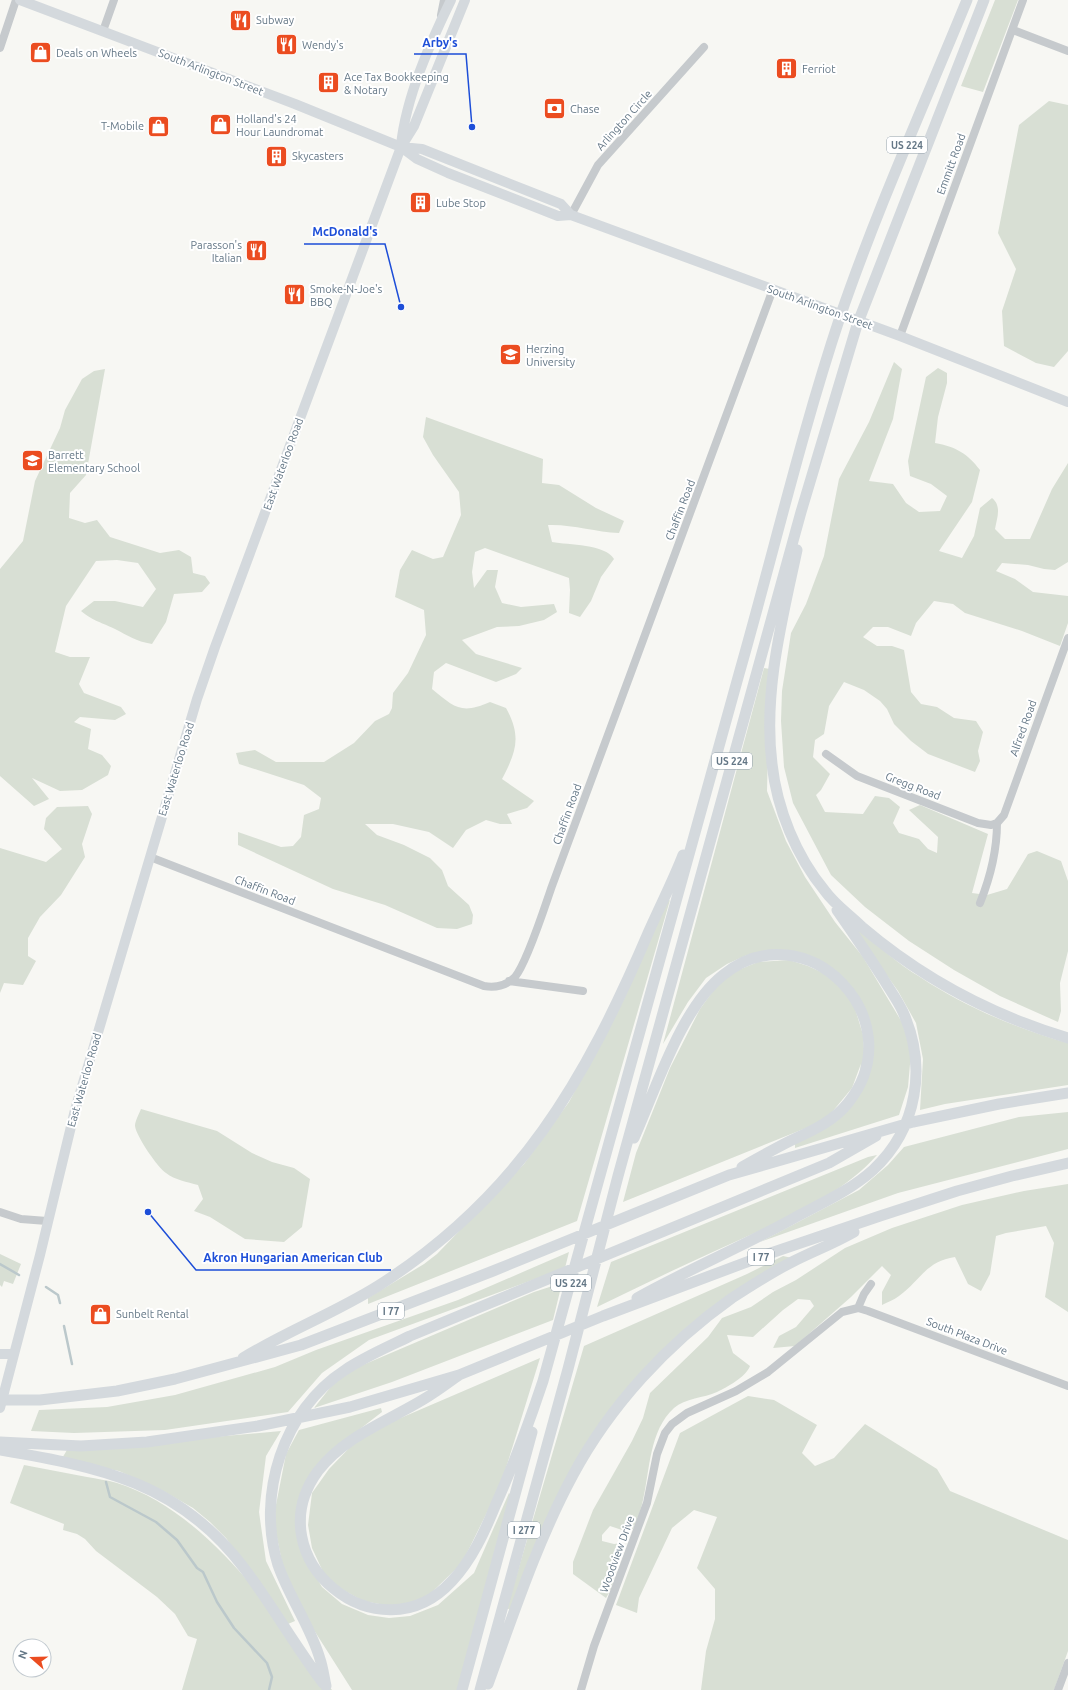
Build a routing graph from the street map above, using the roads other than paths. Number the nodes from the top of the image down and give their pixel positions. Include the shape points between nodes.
1 (16, 0) edge
2 (20, 0) edge
3 (114, 0) edge
4 (444, 0) edge
5 (451, 0) edge
6 (465, 0) edge
7 (960, 0) edge
8 (967, 0) edge
9 (985, 0) edge
10 (1023, 0) edge
11 (440, 26) junction
12 (1014, 30) junction
13 (103, 31) junction
14 (704, 47) dead end
15 (0, 48) edge
16 (1068, 51) edge
17 (933, 80) junction
18 (401, 146) junction
19 (571, 215) junction
20 (773, 289) junction
21 (900, 336) junction
22 (1068, 402) edge
23 (819, 453) junction
24 (1068, 638) edge
25 (826, 754) dead end
26 (702, 802) junction
27 (997, 824) junction
28 (150, 857) junction
29 (825, 892) junction
30 (980, 903) dead end
31 (509, 981) junction
32 (583, 991) dead end
33 (1068, 1038) edge
34 (1068, 1093) edge
35 (891, 1128) junction
36 (1068, 1163) edge
37 (729, 1175) junction
38 (618, 1176) junction
39 (0, 1212) edge
40 (880, 1216) junction
41 (47, 1221) junction
42 (871, 1284) dead end
43 (858, 1308) junction
44 (603, 1316) junction
45 (0, 1354) edge
46 (14, 1354) junction
47 (231, 1365) junction
48 (459, 1375) junction
49 (543, 1381) junction
50 (1068, 1386) edge
51 (0, 1400) edge
52 (0, 1408) edge
53 (0, 1442) edge
54 (0, 1450) edge
55 (28, 1450) junction
56 (1068, 1663) edge
57 (327, 1688) edge
58 (462, 1690) edge
59 (480, 1690) edge
60 (486, 1690) edge
61 (581, 1690) edge
62 (1058, 1690) edge

1 - 15 street
2 - 13 main road, South Arlington Street
3 - 13 street
4 - 11 street
5 - 11 main road, East Waterloo Road
6 - 18 main road, East Waterloo Road via 414,126
7 - 17 highway
8 - 17 highway, US 224
9 - 23 highway, US 224 via 867,297 849,348
10 - 12 street, Emmitt Road
11 - 18 main road, East Waterloo Road via 404,121
12 - 16 street
12 - 21 street, Emmitt Road
13 - 18 main road, South Arlington Street
14 - 19 street, Arlington Circle via 598,165
17 - 26 highway, US 224 via 849,291 833,340
18 - 19 main road, South Arlington Street via 417,159 452,174 558,216
18 - 28 main road, East Waterloo Road via 215,647
19 - 20 main road, South Arlington Street
20 - 21 main road, South Arlington Street
20 - 31 street, Chaffin Road via 523,963 518,973
21 - 22 main road, South Arlington Street
23 - 29 highway via 778,645 770,734 774,781 783,813 796,844
23 - 38 highway, US 224 via 800,512
24 - 27 street, Alfred Road via 1004,816
25 - 27 street, Gregg Road via 852,773 877,784 978,823
26 - 47 highway via 681,858 605,1030 561,1106 519,1163 477,1208 408,1265 350,1303 257,1349
26 - 49 highway, US 224
27 - 30 street via 995,851
28 - 31 street, Chaffin Road via 474,982 495,987
28 - 41 main road, East Waterloo Road via 74,1110
29 - 33 highway via 872,934 942,985 1002,1015
29 - 44 highway via 874,964 902,1011 911,1035 917,1080 912,1108 900,1135 884,1159 862,1179 828,1200 767,1233 678,1275
31 - 32 street
34 - 35 highway, I 77 via 961,1111
35 - 37 highway, I 77
35 - 57 highway via 829,1163 410,1336 345,1370 328,1384 302,1411 282,1448 271,1500 278,1564 320,1658
36 - 40 highway, I 77 via 957,1191
37 - 38 highway via 829,1120 847,1104 860,1082 868,1045 862,1012 844,984 830,972 811,962 782,956 757,958 732,968 712,986 695,1008 673,1049
37 - 47 highway, I 77 via 494,1271 308,1342
38 - 59 highway, I 277
39 - 41 street via 21,1219
40 - 44 highway, I 77 via 768,1254
40 - 60 highway via 846,1237 772,1272 731,1299 662,1357 626,1397 595,1438 563,1495 528,1575
41 - 46 main road, East Waterloo Road
42 - 43 street
43 - 50 street, South Plaza Drive
43 - 61 street, Woodview Drive via 842,1312 768,1372 736,1391 687,1412 670,1426 660,1443 647,1503 594,1646
44 - 48 highway, I 77
45 - 46 main road
46 - 52 main road, East Waterloo Road
47 - 51 highway, I 77 via 117,1391 40,1400
48 - 49 highway via 424,1399 347,1443 326,1462 308,1490 301,1522 302,1540 307,1554 320,1576 334,1590 353,1602 377,1609 403,1609 435,1597 452,1582 468,1560 488,1523 522,1444
48 - 55 highway, I 77 via 350,1407 258,1426 205,1435
49 - 58 highway, US 224 via 528,1452
53 - 55 highway, I 77
54 - 55 highway
55 - 57 highway via 113,1474 144,1486 173,1501 206,1525 245,1568
56 - 62 street

